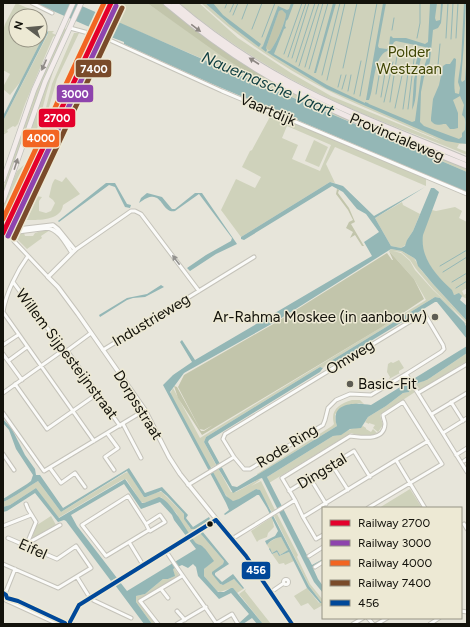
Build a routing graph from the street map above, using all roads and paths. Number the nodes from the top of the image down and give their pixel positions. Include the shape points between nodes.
1 (32, 3) edge
2 (73, 3) edge
3 (166, 3) edge
4 (174, 3) edge
5 (81, 4) edge
6 (52, 13) dead end
7 (70, 28) junction
8 (467, 160) edge
9 (467, 166) edge
10 (3, 180) edge
11 (467, 194) edge
12 (3, 201) edge
13 (3, 224) edge
14 (3, 228) edge
15 (14, 241) dead end
16 (74, 251) junction
17 (28, 256) junction
18 (254, 257) dead end
19 (48, 277) junction
20 (13, 282) junction
21 (200, 291) junction
22 (91, 333) junction
23 (18, 335) junction
24 (3, 345) edge
25 (27, 347) junction
26 (65, 350) junction
27 (103, 350) junction
28 (3, 354) edge
29 (8, 361) junction
30 (467, 364) edge
31 (41, 367) junction
32 (406, 374) junction
33 (22, 380) junction
34 (15, 384) junction
35 (3, 393) edge
36 (418, 393) junction
37 (467, 393) edge
38 (97, 394) junction
39 (451, 402) junction
40 (145, 410) junction
41 (72, 411) junction
42 (3, 413) edge
43 (432, 414) junction
44 (467, 418) edge
45 (463, 421) junction
46 (122, 425) junction
47 (107, 433) junction
48 (443, 433) junction
49 (94, 441) junction
50 (428, 441) junction
51 (467, 448) edge
52 (3, 454) edge
53 (456, 455) junction
54 (234, 457) junction
55 (141, 458) dead end
56 (396, 460) junction
57 (332, 465) junction
58 (50, 468) junction
59 (14, 470) dead end
60 (114, 470) dead end
61 (467, 472) edge
62 (370, 476) junction
63 (310, 478) junction
64 (410, 482) junction
65 (188, 485) junction
66 (85, 487) dead end
67 (348, 490) junction
68 (289, 491) junction
69 (295, 500) junction
70 (26, 504) dead end
71 (326, 504) junction
72 (370, 507) edge
73 (424, 507) edge
74 (32, 515) junction
75 (303, 517) junction
76 (216, 520) junction
77 (146, 524) junction
78 (464, 524) dead end
79 (60, 525) dead end
80 (3, 526) edge
81 (467, 529) edge
82 (149, 530) junction
83 (322, 536) edge
84 (8, 538) dead end
85 (232, 539) junction
86 (129, 542) junction
87 (26, 545) junction
88 (322, 548) edge
89 (166, 551) junction
90 (308, 556) dead end
91 (322, 563) edge
92 (3, 564) edge
93 (143, 565) junction
94 (315, 567) dead end
95 (15, 570) junction
96 (182, 576) junction
97 (77, 577) junction
98 (284, 583) dead end
99 (161, 589) junction
100 (271, 592) junction
101 (4, 593) edge
102 (90, 598) junction
103 (168, 598) dead end
104 (5, 600) edge
105 (206, 607) junction
106 (177, 610) dead end
107 (131, 618) dead end
108 (185, 620) junction
109 (71, 623) edge
110 (238, 623) edge
111 (60, 624) edge
112 (65, 624) edge
113 (158, 624) edge
114 (177, 624) edge
115 (216, 624) edge
116 (292, 624) edge

1 - 6 street
2 -> 10 main road via 34,90
3 -> 9 highway, Provincialeweg via 230,53 286,86
8 -> 4 highway, Provincialeweg via 289,82 233,47
5 - 7 main road
7 - 11 street, Vaartdijk via 103,37 209,85
12 -> 7 main road via 38,101
13 - 16 street via 19,229 53,226
14 - 16 street via 16,232 52,228
15 - 17 street, Dorpsstraat
16 - 19 street, Industrieweg
21 -> 16 street, Industrieweg via 141,214 135,211
17 - 19 street, Dorpsstraat
17 - 20 street
18 - 21 street, Industrieweg
19 - 22 street, Dorpsstraat
20 - 23 street via 3,312
20 - 26 street, Willem Sijpesteijnstraat
21 - 27 street, Industrieweg
22 - 26 street
22 - 27 street, Dorpsstraat
23 - 24 street
23 - 25 street
25 - 29 street
25 - 31 street
26 - 31 street
26 - 38 street, Willem Sijpesteijnstraat
27 - 40 street, Dorpsstraat
28 - 29 street
29 - 33 street
30 - 36 street
31 - 33 street
31 - 41 street
32 - 36 street
32 - 54 street, Rode Ring via 371,395 353,394 338,398 329,406 322,425 250,469 244,469
32 - 54 street, Omweg via 444,349 424,313 225,434 223,439
33 - 34 street
34 - 35 street
34 - 41 street via 47,429
36 - 43 street
37 - 39 street
38 - 41 street
38 - 46 street, Willem Sijpesteijnstraat
39 - 43 street
39 - 45 street
40 - 46 street
40 - 65 street, Dorpsstraat via 169,457
41 - 49 street
42 - 58 street via 44,471
43 - 48 street
44 - 45 street
45 - 48 street
46 - 47 street
46 - 55 street, Willem Sijpesteijnstraat
47 - 49 street
47 - 60 street via 118,448 105,457
48 - 53 street
49 - 58 street
50 - 56 street
50 - 64 street via 442,464
50 - 68 street via 403,402 383,415 384,428 379,435 367,438 350,436 282,478
51 - 53 street
52 - 59 street
53 - 61 street
54 - 65 street, Rode Ring
56 - 62 street
56 - 64 street
57 - 62 street, Dingstal via 354,451
57 - 63 street, Dingstal
57 - 67 street
58 - 66 street via 61,483 75,473
62 - 67 street
63 - 68 street, Dingstal
63 - 71 street
64 - 72 street
64 - 73 street
65 - 76 street, Dorpsstraat
67 - 71 street
68 - 69 street
69 - 75 street
69 - 85 street
70 - 74 street
71 - 75 street
74 - 80 street
74 - 87 street via 36,522
75 - 83 street via 316,539
76 - 85 street, Dorpsstraat
76 - 89 street
77 - 82 street
77 - 82 street via 160,515 165,522
77 - 86 street via 128,496 82,525 106,556
78 - 81 street
79 - 87 street
82 - 86 street
84 - 87 street, Eifel
85 - 100 street, Dorpsstraat
86 - 93 street
87 - 97 street, Eifel via 56,559 76,546 92,568
88 - 90 street
89 - 93 street
89 - 96 street
91 - 94 street
92 - 95 street
93 - 102 street
95 - 97 street via 58,588
95 - 101 street
96 - 99 street
96 - 105 street
97 - 102 street
98 - 100 street
99 - 103 street
99 - 113 street via 140,601
100 - 116 street, Dorpsstraat
101 - 104 street
102 - 107 street
102 - 109 street via 77,606
104 - 111 street
104 - 112 street via 18,601
105 - 108 street
105 - 115 street
106 - 108 street
108 - 114 street
109 - 112 street
110 - 115 street via 232,614

